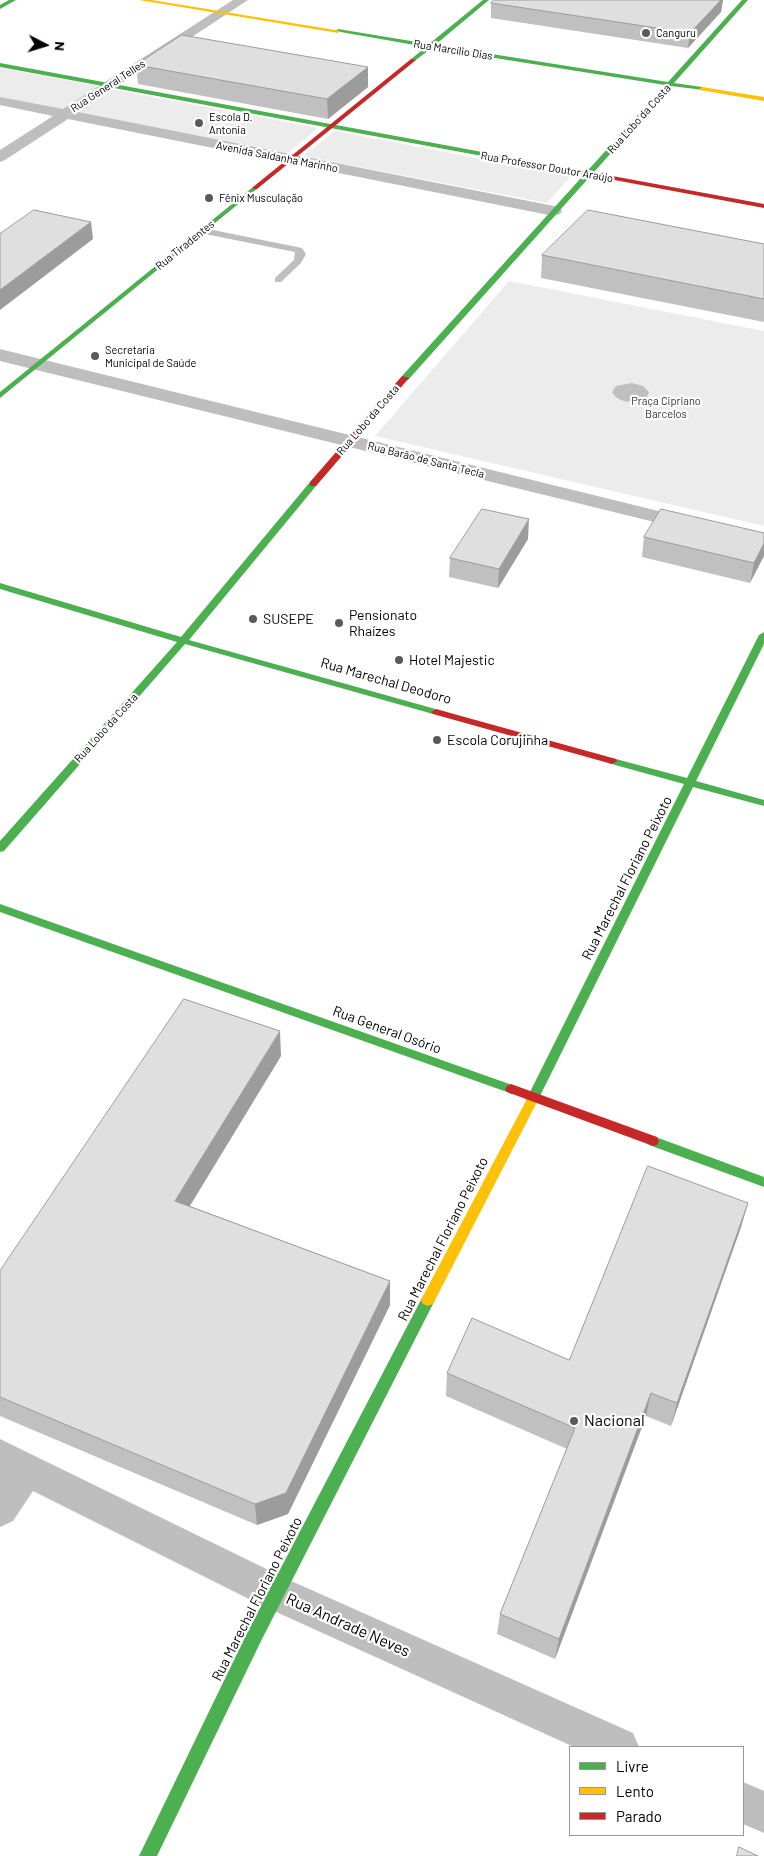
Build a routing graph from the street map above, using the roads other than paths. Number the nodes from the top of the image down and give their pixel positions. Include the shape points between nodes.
1 (13, 0) edge
2 (142, 0) edge
3 (242, 0) edge
4 (486, 0) edge
5 (747, 2) edge
6 (0, 7) edge
7 (222, 13) junction
8 (431, 46) junction
9 (0, 65) edge
10 (670, 84) junction
11 (108, 85) junction
12 (764, 99) edge
13 (0, 101) edge
14 (64, 115) junction
15 (331, 127) junction
16 (0, 157) edge
17 (291, 160) junction
18 (588, 174) junction
19 (764, 206) edge
20 (554, 211) junction
21 (203, 231) junction
22 (278, 280) dead end
23 (0, 355) edge
24 (39, 364) junction
25 (0, 396) edge
26 (349, 441) junction
27 (764, 543) edge
28 (0, 586) edge
29 (764, 635) edge
30 (183, 640) junction
31 (692, 782) junction
32 (764, 803) edge
33 (0, 848) edge
34 (0, 908) edge
35 (533, 1097) junction
36 (764, 1182) edge
37 (13, 1462) edge
38 (0, 1509) edge
39 (276, 1593) junction
40 (618, 1746) edge
41 (744, 1803) edge
42 (764, 1812) edge
43 (148, 1856) edge

1 - 6 street
2 - 7 street, Rua Marcílio Dias
3 - 7 street, Rua General Telles
4 - 8 street, Rua Tiradentes
5 - 10 street, Rua Lobo da Costa
7 - 8 street, Rua Marcílio Dias
7 - 11 street, Rua General Telles
8 - 10 street, Rua Marcílio Dias
8 - 15 street, Rua Tiradentes
9 - 11 street
10 - 12 street, Rua Marcílio Dias
10 - 18 street, Rua Lobo da Costa
11 - 14 street, Rua General Telles
11 - 15 street
13 - 14 street, Avenida Saldanha Marinho
14 - 16 street, Rua General Telles
14 - 17 street, Avenida Saldanha Marinho
15 - 17 street, Rua Tiradentes
15 - 18 street, Rua Professor Doutor Araújo
17 - 20 street, Avenida Saldanha Marinho
17 - 21 street, Rua Tiradentes
18 - 19 street, Rua Professor Doutor Araújo
18 - 20 street, Rua Lobo da Costa
20 - 26 street, Rua Lobo da Costa
21 - 22 lane via 299,250 298,261
21 - 24 street, Rua Tiradentes
23 - 24 street, Rua Barão de Santa Tecla
24 - 25 street, Rua Tiradentes
24 - 26 street, Rua Barão de Santa Tecla
26 - 27 street, Rua Barão de Santa Tecla
26 - 30 street, Rua Lobo da Costa
28 - 30 street, Rua Marechal Deodoro
29 - 31 street, Rua Marechal Floriano Peixoto
30 - 31 street, Rua Marechal Deodoro
30 - 33 street, Rua Lobo da Costa
31 - 32 street, Rua Marechal Deodoro
31 - 35 street, Rua Marechal Floriano Peixoto
34 - 35 street, Rua General Osório
35 - 36 street, Rua General Osório
35 - 39 street, Rua Marechal Floriano Peixoto
37 - 38 street
37 - 39 street, Rua Andrade Neves
39 - 40 street, Rua Andrade Neves
39 - 43 street, Rua Marechal Floriano Peixoto
41 - 42 street

